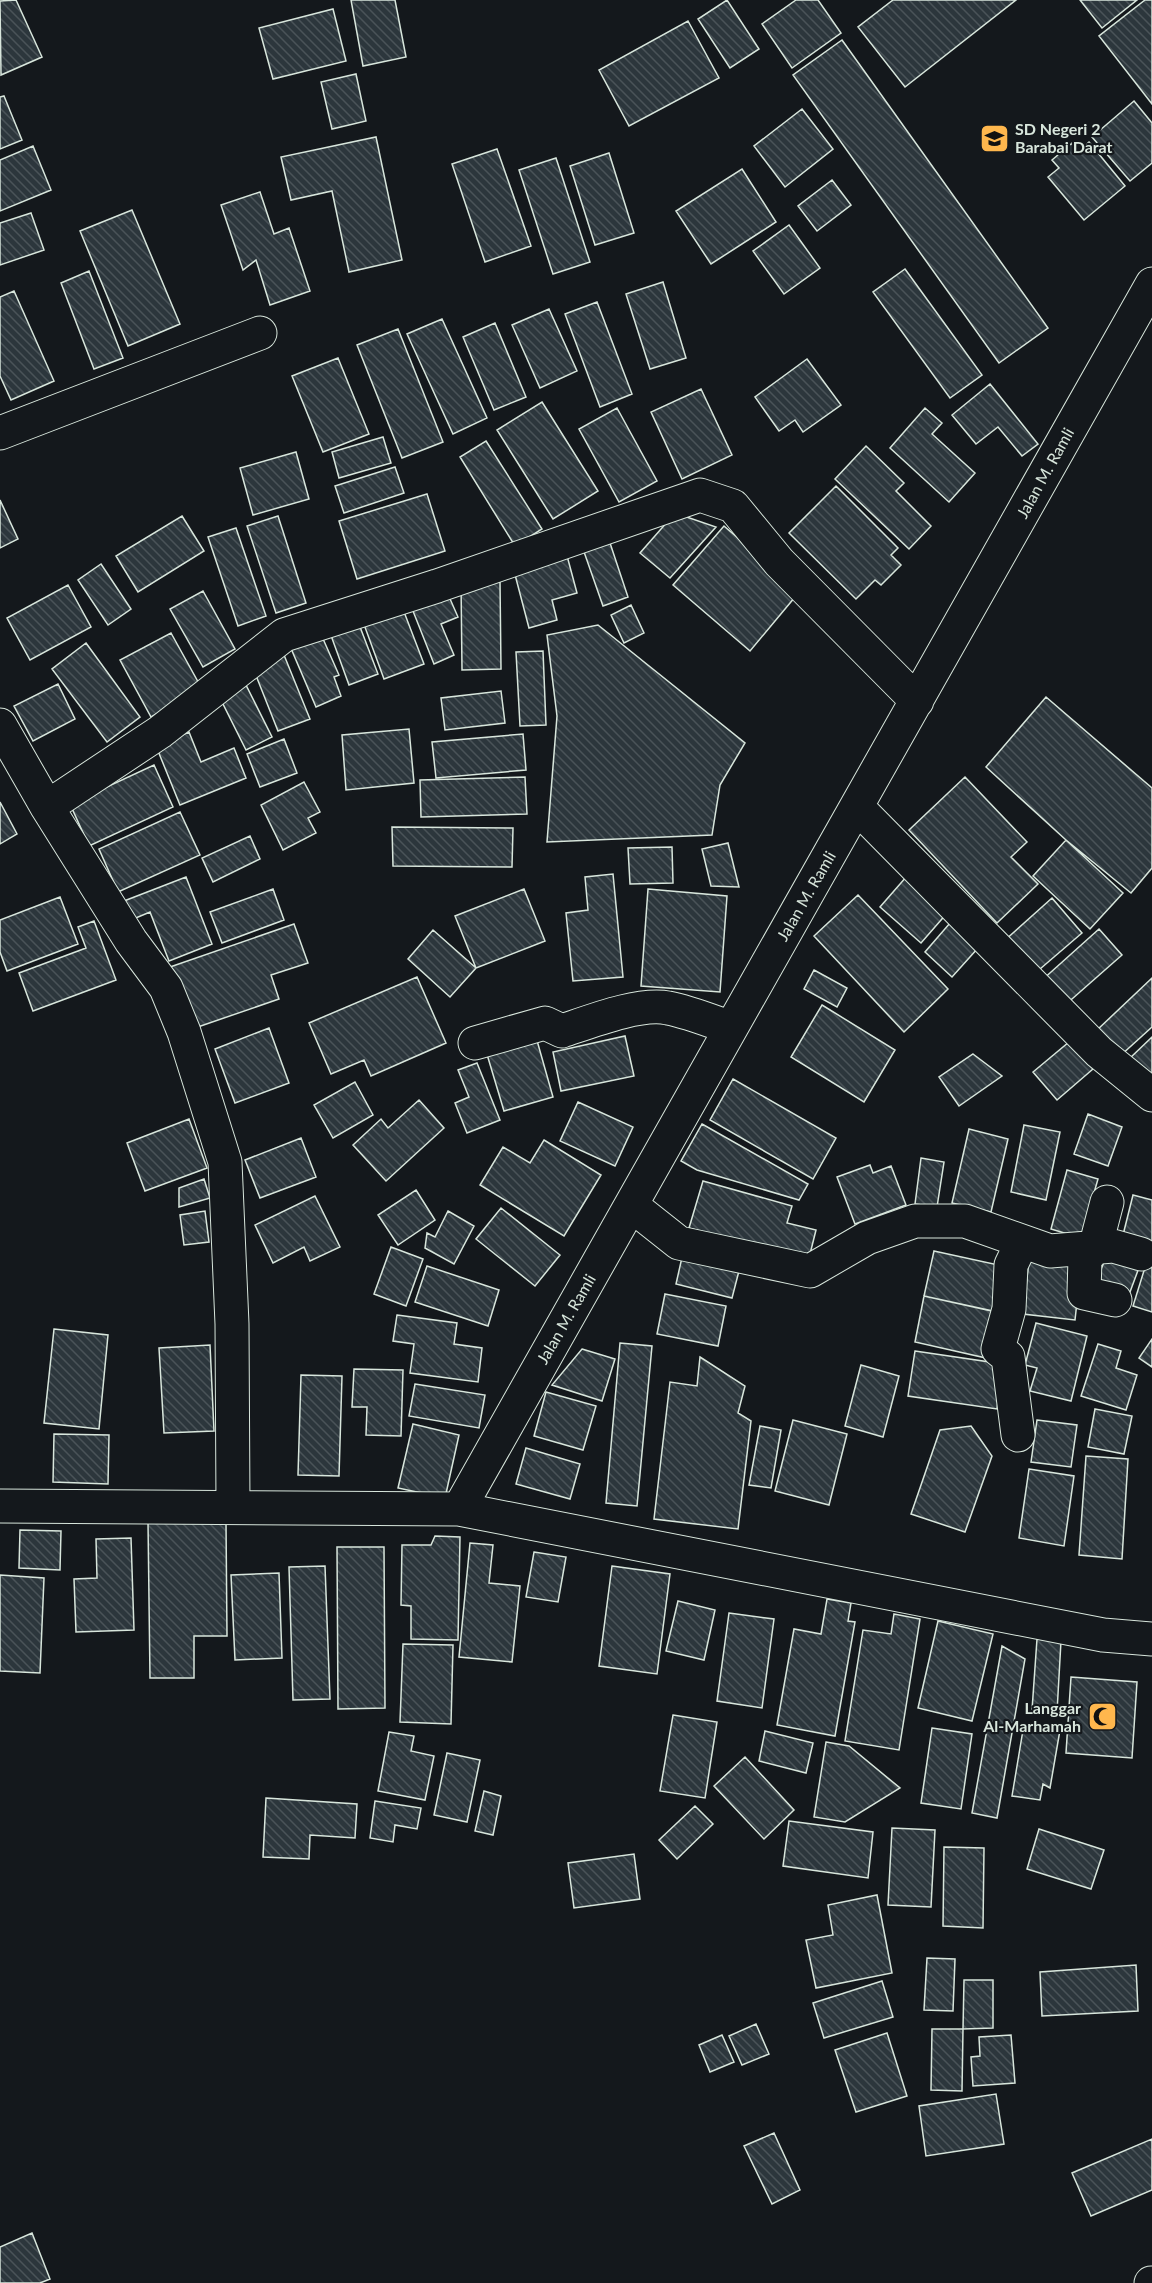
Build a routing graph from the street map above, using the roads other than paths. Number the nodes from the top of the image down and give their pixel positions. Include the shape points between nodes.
1 (1152, 284) edge
2 (260, 333) dead end
3 (0, 433) edge
4 (917, 701) junction
5 (0, 725) edge
6 (47, 807) junction
7 (857, 807) junction
8 (731, 1028) junction
9 (475, 1043) dead end
10 (1152, 1095) edge
11 (1107, 1202) dead end
12 (631, 1205) junction
13 (1022, 1242) junction
14 (1095, 1248) junction
15 (1141, 1254) dead end
16 (1115, 1300) dead end
17 (1018, 1435) dead end
18 (0, 1506) edge
19 (233, 1507) junction
20 (459, 1509) junction
21 (1152, 1639) edge

1 - 4 street, Jalan M. Ramli
2 - 3 street
4 - 6 street via 779,562 733,506 699,495 284,635 160,732
4 - 7 street, Jalan M. Ramli
5 - 6 street
6 - 19 street via 131,941 166,988 225,1162 232,1324
7 - 8 street, Jalan M. Ramli
7 - 10 street via 1099,1052
8 - 9 street via 666,1007 625,1012 562,1031 545,1023
8 - 12 street, Jalan M. Ramli
11 - 14 street
12 - 13 street via 679,1243 810,1272 867,1239 915,1221 965,1221
12 - 20 street, Jalan M. Ramli
13 - 14 street via 1050,1251
13 - 17 street via 1011,1265 1008,1309 998,1349 1008,1357
14 - 15 street via 1113,1246
14 - 16 street via 1085,1258 1084,1293
18 - 19 street
19 - 20 street
20 - 21 street via 1103,1635

